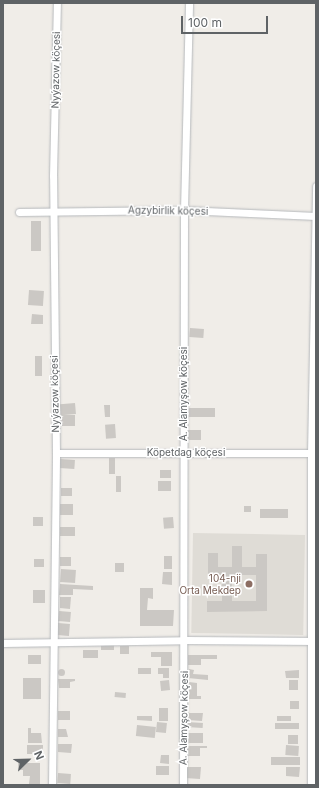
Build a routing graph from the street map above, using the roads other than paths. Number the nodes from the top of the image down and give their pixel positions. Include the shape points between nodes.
1 (58, 3) edge
2 (189, 3) edge
3 (316, 186) edge
4 (184, 210) junction
5 (53, 211) junction
6 (19, 212) dead end
7 (315, 216) edge
8 (56, 453) junction
9 (184, 453) junction
10 (314, 453) edge
11 (185, 640) junction
12 (52, 641) junction
13 (314, 641) edge
14 (3, 643) edge
15 (52, 785) edge
16 (183, 785) edge
17 (311, 785) edge

1 - 5 street, Nyýazow köçesi
2 - 4 street, A. Alamyşow köçesi
3 - 7 street
4 - 5 street, Agzybirlik köçesi
4 - 7 street, Agzybirlik köçesi
4 - 9 street, A. Alamyşow köçesi
5 - 6 street, Agzybirlik köçesi
5 - 8 street, Nyýazow köçesi
7 - 10 street
8 - 9 street, Köpetdag köçesi
8 - 12 street, Nyýazow köçesi
9 - 10 street, Köpetdag köçesi
9 - 11 street, A. Alamyşow köçesi
10 - 13 street
11 - 12 street
11 - 13 street
11 - 16 street, A. Alamyşow köçesi
12 - 14 street
12 - 15 street, Nyýazow köçesi
13 - 17 street

